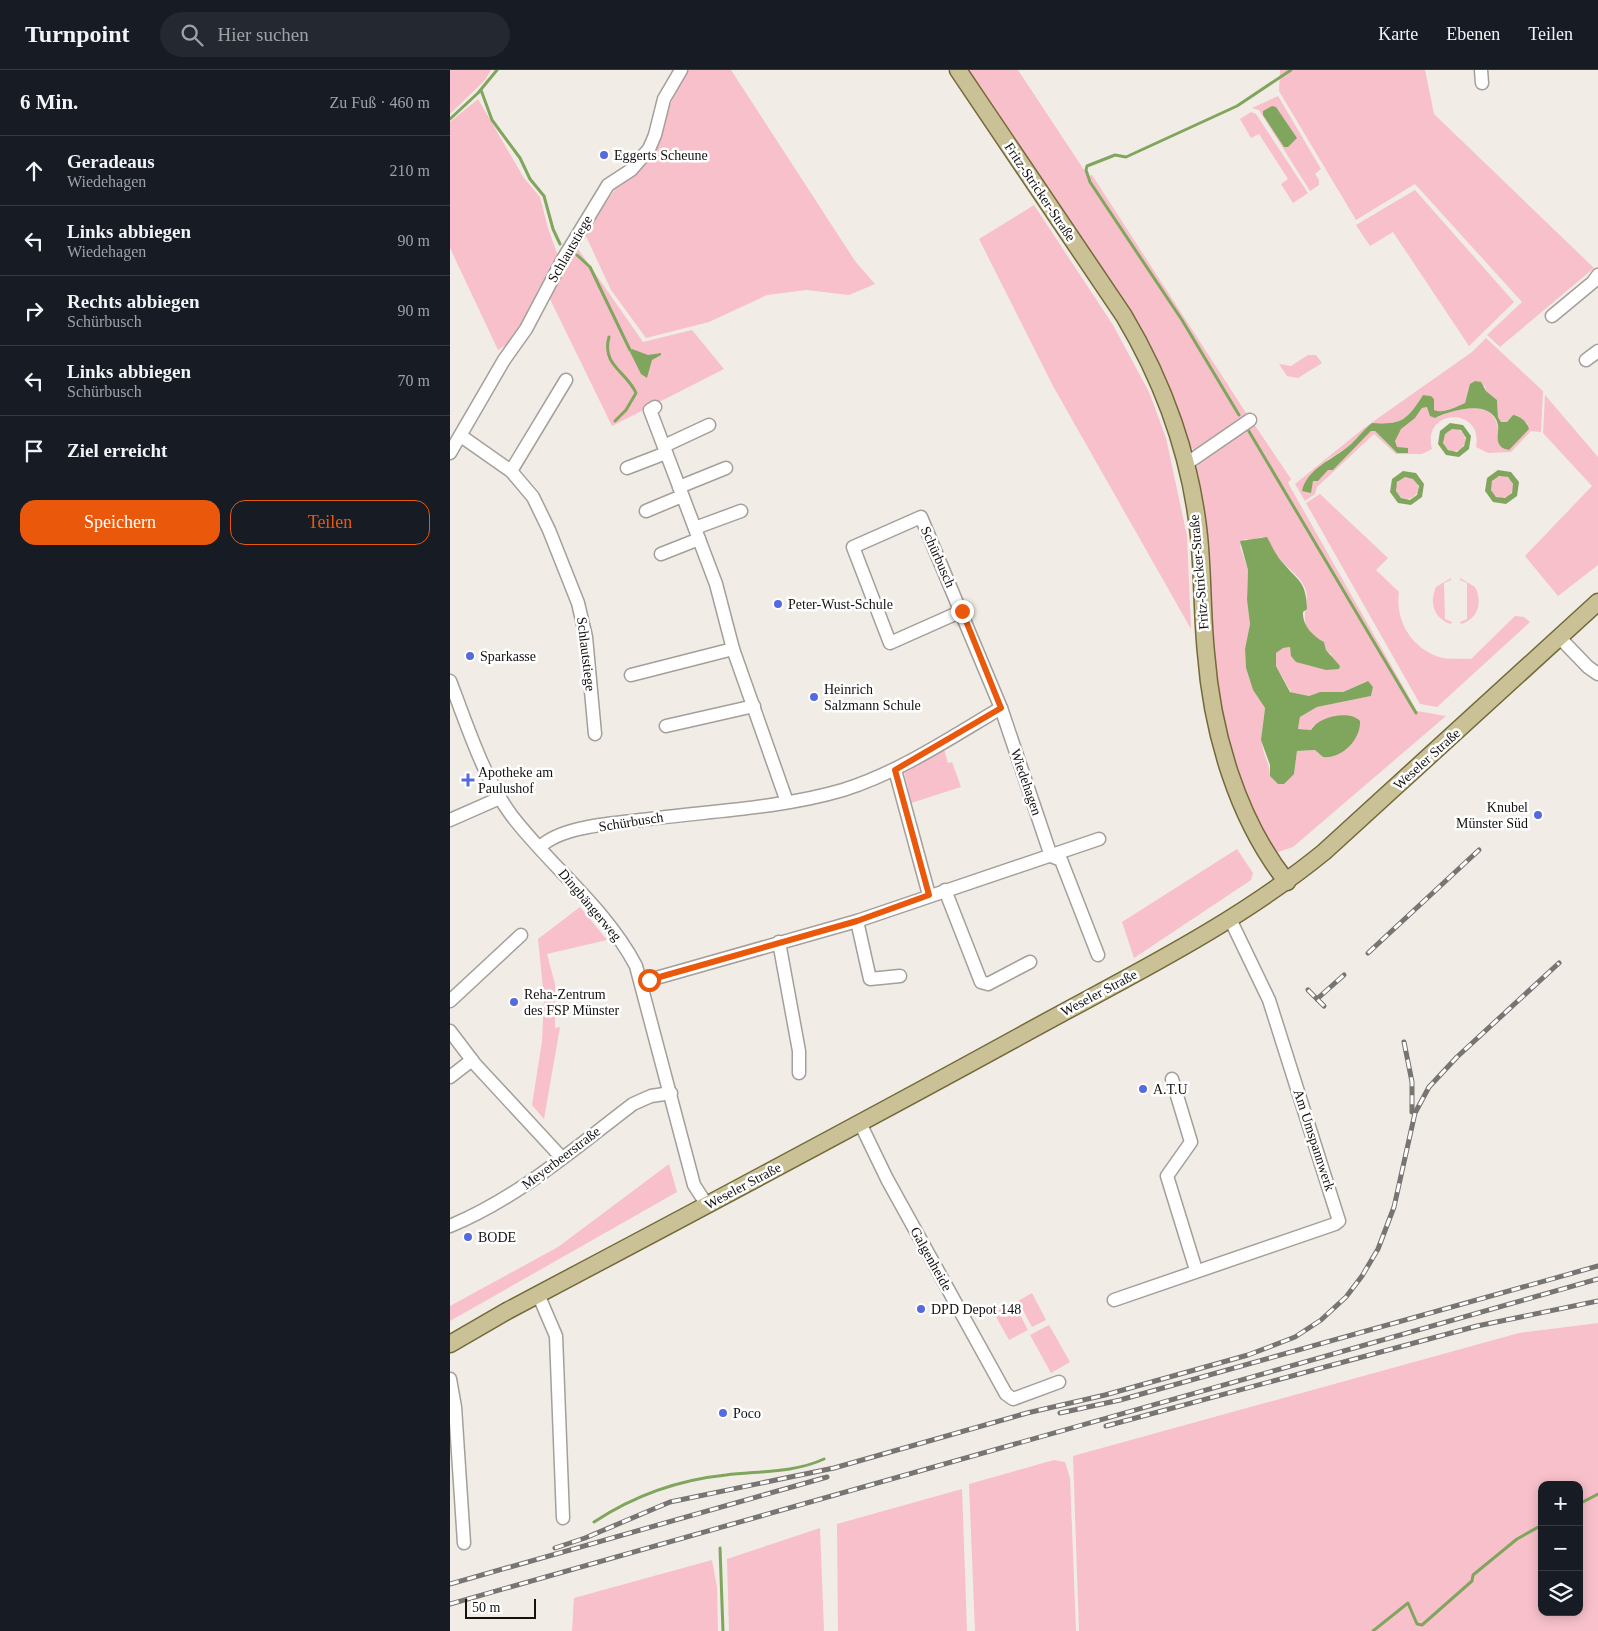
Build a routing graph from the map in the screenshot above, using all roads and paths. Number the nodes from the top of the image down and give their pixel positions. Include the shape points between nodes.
1 (681, 70) edge
2 (958, 70) edge
3 (1598, 274) edge
4 (1552, 316) dead end
5 (1598, 351) edge
6 (1586, 360) dead end
7 (566, 380) dead end
8 (655, 407) dead end
9 (1250, 420) dead end
10 (710, 424) dead end
11 (462, 436) junction
12 (665, 450) junction
13 (450, 453) edge
14 (1186, 464) junction
15 (627, 468) dead end
16 (726, 468) dead end
17 (511, 471) junction
18 (680, 491) junction
19 (646, 511) dead end
20 (741, 511) dead end
21 (697, 534) junction
22 (661, 554) dead end
23 (1598, 602) edge
24 (962, 611) junction
25 (1560, 638) junction
26 (733, 650) junction
27 (1598, 674) edge
28 (631, 675) dead end
29 (450, 682) edge
30 (754, 706) junction
31 (1001, 708) junction
32 (666, 726) dead end
33 (595, 734) dead end
34 (895, 770) junction
35 (500, 798) junction
36 (787, 802) junction
37 (450, 820) edge
38 (1099, 839) dead end
39 (540, 847) junction
40 (1051, 856) junction
41 (1287, 882) junction
42 (945, 890) junction
43 (929, 895) junction
44 (1230, 919) junction
45 (857, 921) junction
46 (521, 935) dead end
47 (779, 942) junction
48 (1098, 955) dead end
49 (1030, 962) dead end
50 (900, 976) dead end
51 (642, 982) junction
52 (450, 1000) edge
53 (450, 1031) edge
54 (472, 1060) junction
55 (799, 1073) dead end
56 (450, 1077) edge
57 (1172, 1079) dead end
58 (671, 1093) junction
59 (860, 1124) junction
60 (562, 1158) junction
61 (707, 1205) junction
62 (450, 1226) edge
63 (1196, 1270) junction
64 (538, 1294) junction
65 (1114, 1300) dead end
66 (450, 1344) edge
67 (450, 1379) edge
68 (1059, 1382) dead end
69 (564, 1518) dead end
70 (464, 1544) dead end

1 - 11 street, Schlautstiege via 662,104 656,136 649,149 631,170 608,185
2 - 14 main road, Fritz-Stricker-Straße via 1140,343 1164,396
3 - 4 street via 1593,282
5 - 6 street
7 - 17 street
8 - 12 street via 650,410
9 - 14 street
10 - 12 street
11 - 13 street, Schlautstiege
11 - 17 street, Schlautstiege
12 - 15 street
12 - 18 street
14 - 41 main road, Fritz-Stricker-Straße via 1199,535 1206,655 1219,733 1238,795 1252,827 1271,862
16 - 18 street
17 - 33 street, Schlautstiege via 550,530 578,603 586,637
18 - 19 street
18 - 21 street
20 - 21 street
21 - 22 street
21 - 26 street via 716,584
23 - 25 main road, Weseler Straße
24 - 24 street, Schürbusch via 921,517 853,547 890,643
24 - 31 street, Schürbusch
25 - 27 street
25 - 41 main road, Weseler Straße
26 - 28 street
26 - 30 street
29 - 35 street, Dingbängerweg
30 - 32 street
30 - 36 street
31 - 34 street, Schürbusch
31 - 40 street, Wiedehagen
34 - 36 street, Schürbusch via 844,789
34 - 43 street
35 - 37 street
35 - 39 street, Dingbängerweg
36 - 39 street, Schürbusch via 608,824 556,835
38 - 40 street
39 - 51 street, Dingbängerweg via 618,935
40 - 42 street
40 - 48 street, Wiedehagen via 1061,860
41 - 44 main road, Weseler Straße
42 - 43 street
42 - 49 street via 981,982 988,984
43 - 45 street
44 - 59 main road, Weseler Straße via 1156,963
44 - 63 street, Am Umspannwerk via 1269,1000 1339,1221
45 - 47 street
45 - 50 street via 870,979
46 - 52 street
47 - 51 street
47 - 55 street via 799,1051
51 - 58 street, Dingbängerweg
53 - 54 street
54 - 56 street
54 - 60 street
57 - 63 street via 1192,1142 1167,1176
58 - 60 street, Meyerbeerstraße via 651,1096 632,1104
58 - 61 street, Dingbängerweg via 694,1185
59 - 61 main road, Weseler Straße
59 - 68 street, Galgenheide via 1006,1394 1013,1399
60 - 62 street, Meyerbeerstraße via 514,1192
61 - 64 main road, Weseler Straße
63 - 65 street, Am Umspannwerk
64 - 66 main road, Weseler Straße
64 - 69 street via 556,1336
67 - 70 street via 455,1407

